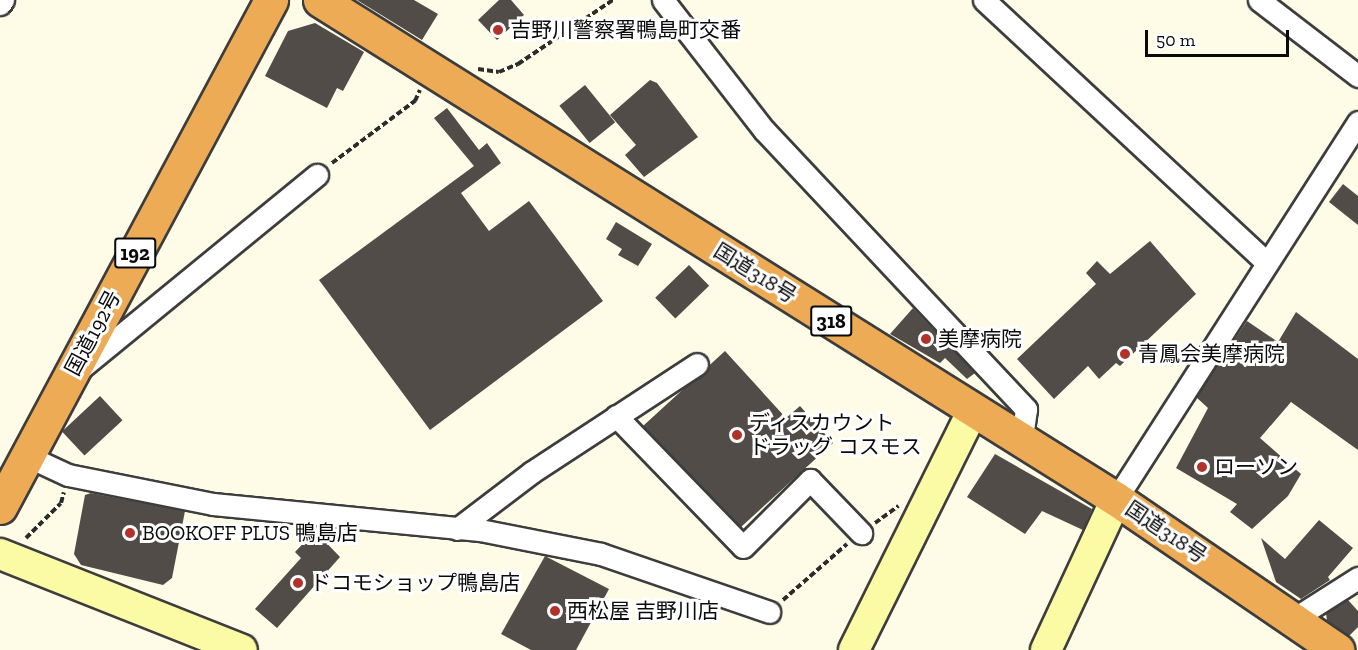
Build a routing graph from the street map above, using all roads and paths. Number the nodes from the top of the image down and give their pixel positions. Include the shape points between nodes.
1 (3, 0) edge
2 (271, 0) edge
3 (320, 0) edge
4 (663, 0) edge
5 (984, 0) edge
6 (1259, 0) edge
7 (0, 4) edge
8 (1358, 76) edge
9 (1358, 122) edge
10 (317, 175) dead end
11 (1266, 262) junction
12 (697, 364) dead end
13 (68, 379) junction
14 (973, 410) junction
15 (616, 416) junction
16 (1022, 439) junction
17 (27, 456) junction
18 (68, 475) junction
19 (1116, 499) junction
20 (0, 507) edge
21 (457, 529) junction
22 (861, 533) dead end
23 (3, 555) edge
24 (1358, 578) edge
25 (769, 612) dead end
26 (1294, 618) junction
27 (242, 650) edge
28 (854, 650) edge
29 (1046, 650) edge
30 (1337, 650) edge

1 - 7 street
2 - 13 highway, 国道192号 / 192
3 - 14 highway, 国道318号 / 318
4 - 16 street via 764,130 1026,409
5 - 11 street
6 - 8 street
9 - 11 street
10 - 13 street
11 - 19 street
12 - 15 street
13 - 17 highway, 国道192号 / 192
14 - 16 highway, 国道318号 / 318
14 - 28 street
15 - 21 street
15 - 22 street via 742,547 810,480
16 - 19 highway, 国道318号 / 318
17 - 18 street
17 - 20 highway, 国道192号 / 192
18 - 21 street via 284,515
18 - 23 path via 61,503
19 - 26 highway, 国道318号 / 318
19 - 29 street
21 - 25 street via 601,554
23 - 27 street
24 - 26 street
26 - 30 highway, 国道318号 / 318

